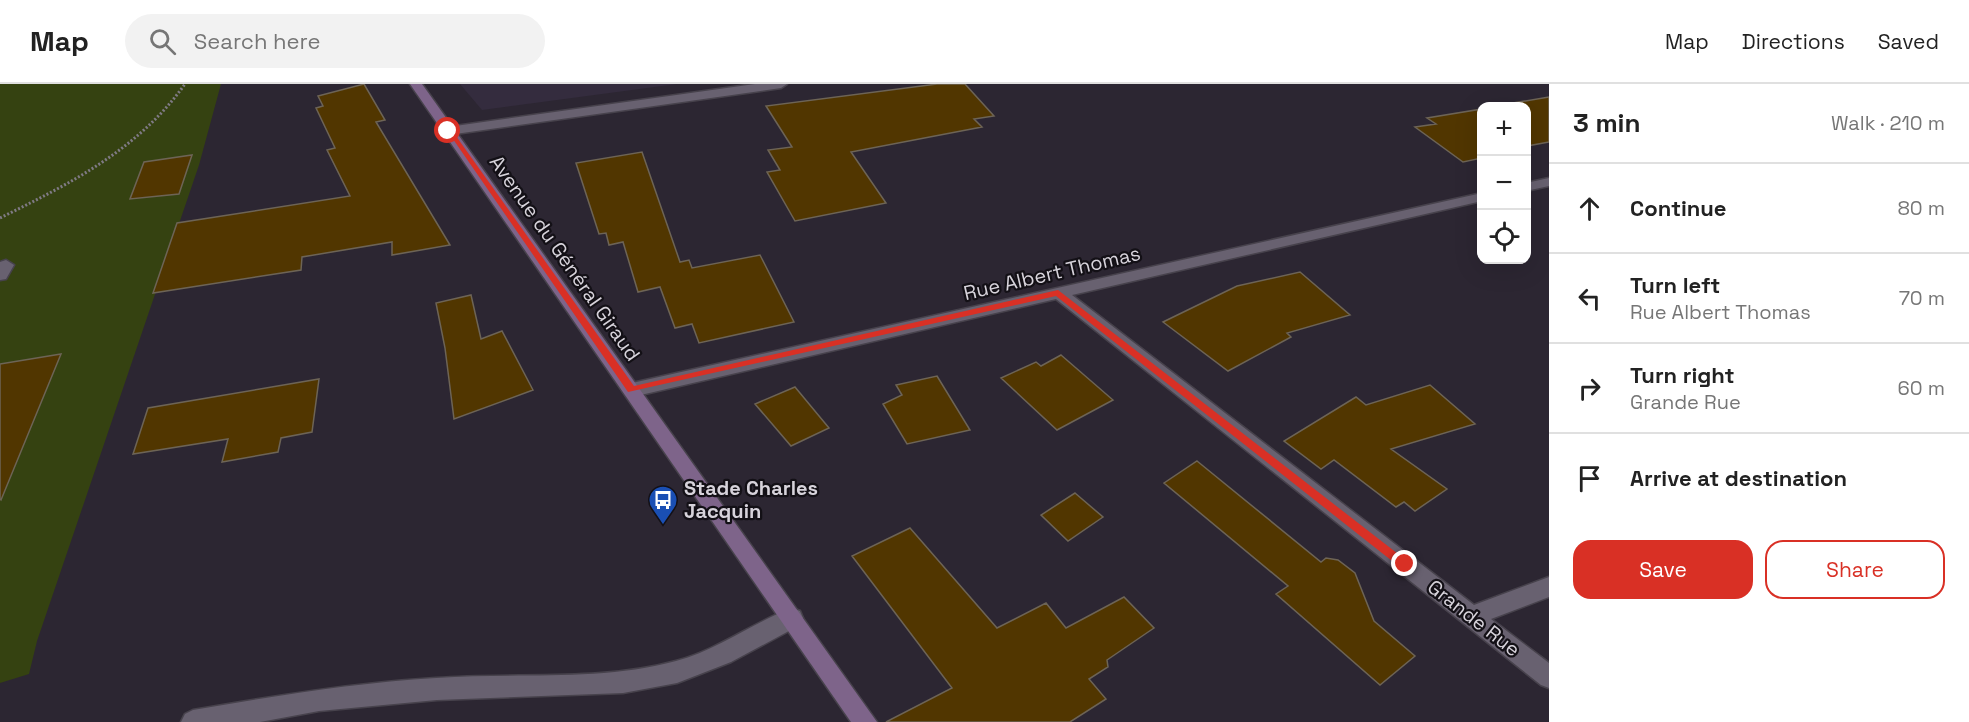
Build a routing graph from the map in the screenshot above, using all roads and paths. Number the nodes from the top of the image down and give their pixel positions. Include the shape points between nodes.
1 (185, 84) edge
2 (416, 84) edge
3 (781, 84) edge
4 (448, 131) junction
5 (1549, 182) edge
6 (1531, 186) edge
7 (1477, 198) edge
8 (0, 218) edge
9 (1058, 293) junction
10 (632, 390) junction
11 (1549, 587) edge
12 (1472, 616) junction
13 (792, 618) junction
14 (1549, 677) edge
15 (194, 722) edge
16 (865, 722) edge

1 - 8 path via 174,103 131,143 70,184
2 - 4 main road, Avenue du Général Giraud
3 - 4 street
4 - 10 main road, Avenue du Général Giraud
5 - 6 street
7 - 9 street, Rue Albert Thomas
9 - 10 street, Rue Albert Thomas
9 - 12 street, Grande Rue
10 - 13 main road, Avenue du Général Giraud
11 - 12 street
12 - 14 street, Grande Rue
13 - 15 street via 723,654 677,672 622,681 437,689 319,700
13 - 16 main road, Avenue du Général Giraud

